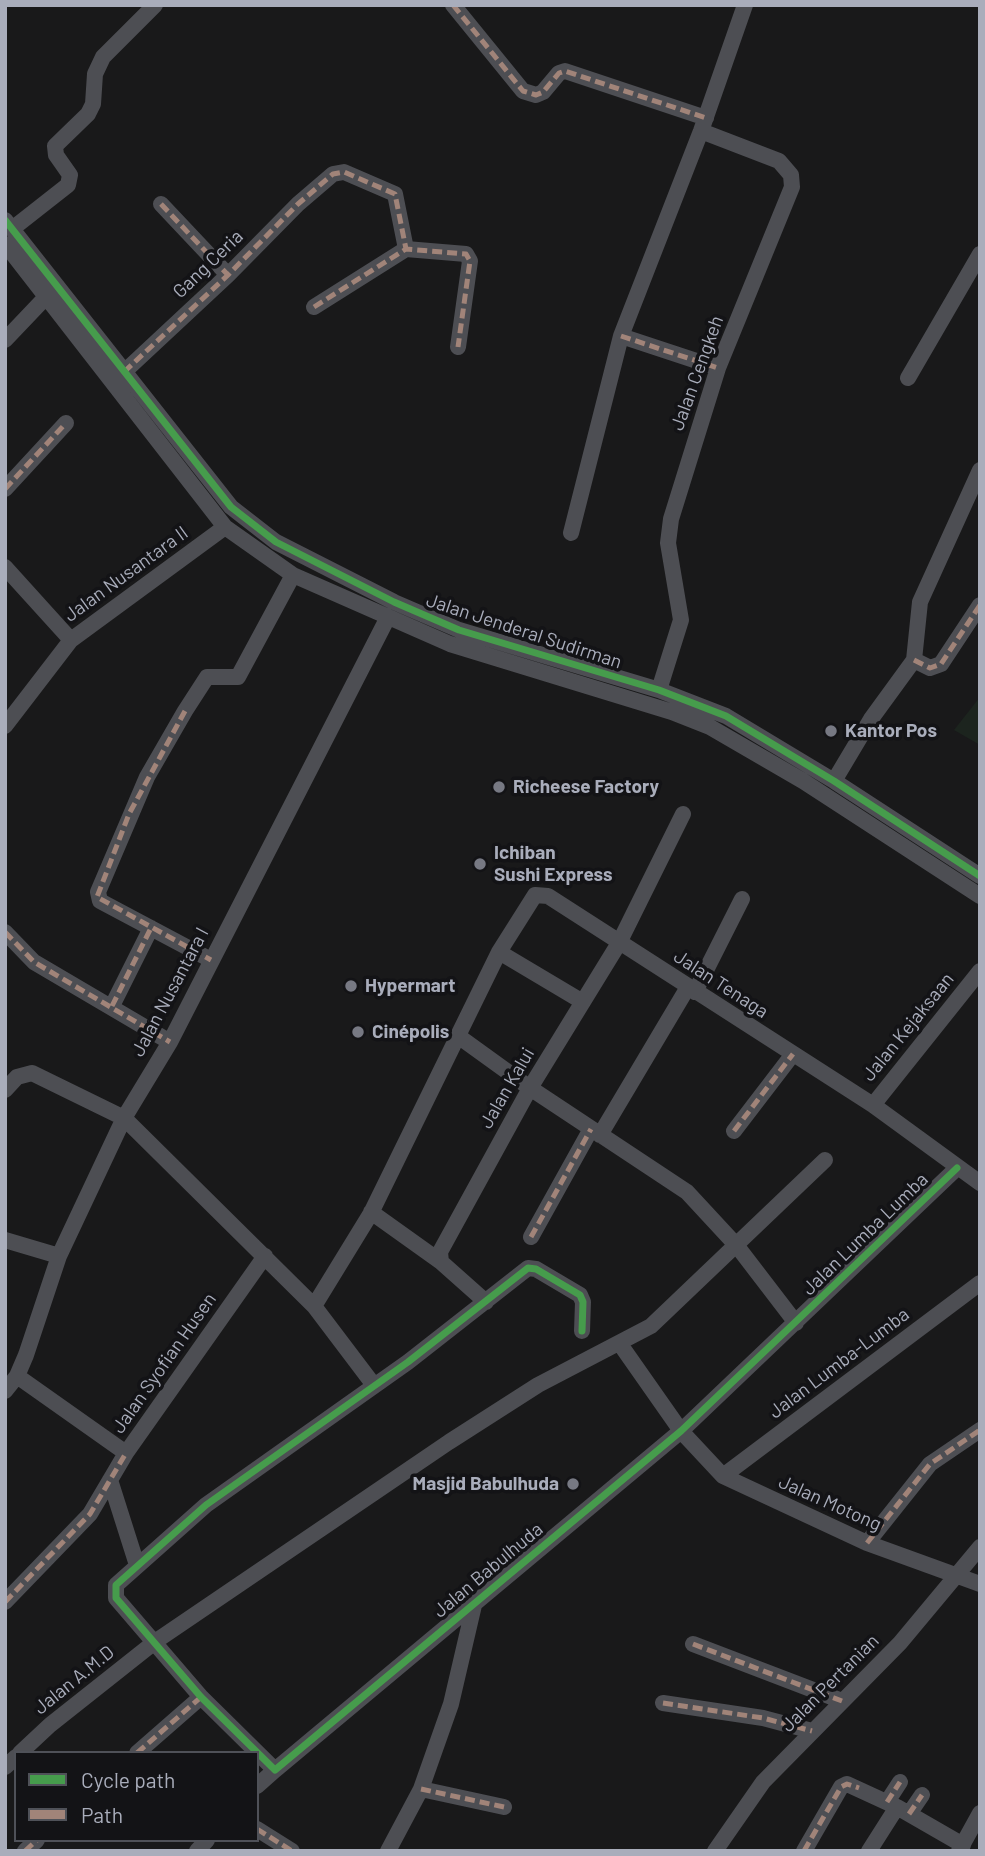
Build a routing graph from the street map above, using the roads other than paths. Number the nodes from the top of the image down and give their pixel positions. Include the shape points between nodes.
1 (155, 5) edge
2 (453, 5) edge
3 (745, 5) edge
4 (703, 125) junction
5 (161, 204) dead end
6 (8, 231) edge
7 (406, 249) junction
8 (980, 254) edge
9 (228, 275) junction
10 (45, 298) junction
11 (314, 307) dead end
12 (621, 336) junction
13 (5, 340) edge
14 (458, 347) dead end
15 (718, 368) junction
16 (908, 378) dead end
17 (126, 383) junction
18 (66, 424) dead end
19 (980, 470) edge
20 (5, 489) edge
21 (225, 527) junction
22 (571, 533) dead end
23 (5, 567) edge
24 (293, 575) junction
25 (980, 605) edge
26 (387, 619) junction
27 (71, 640) junction
28 (914, 660) junction
29 (659, 690) junction
30 (5, 726) edge
31 (768, 751) junction
32 (834, 780) junction
33 (683, 814) dead end
34 (980, 876) edge
35 (980, 896) edge
36 (741, 899) dead end
37 (151, 928) junction
38 (5, 932) edge
39 (619, 943) junction
40 (499, 952) junction
41 (211, 960) junction
42 (980, 971) edge
43 (691, 990) junction
44 (583, 1002) junction
45 (112, 1006) junction
46 (458, 1036) junction
47 (170, 1042) junction
48 (793, 1054) junction
49 (530, 1088) junction
50 (5, 1090) edge
51 (873, 1105) junction
52 (124, 1118) junction
53 (734, 1131) dead end
54 (596, 1132) junction
55 (825, 1160) dead end
56 (957, 1168) junction
57 (980, 1183) edge
58 (371, 1212) junction
59 (531, 1237) dead end
60 (5, 1240) edge
61 (737, 1246) junction
62 (59, 1256) junction
63 (265, 1256) junction
64 (440, 1260) junction
65 (980, 1283) edge
66 (486, 1302) junction
67 (314, 1306) junction
68 (796, 1323) junction
69 (582, 1331) dead end
70 (620, 1344) junction
71 (17, 1376) junction
72 (373, 1384) junction
73 (5, 1391) edge
74 (980, 1430) edge
75 (681, 1432) junction
76 (126, 1453) junction
77 (723, 1475) junction
78 (110, 1480) junction
79 (867, 1543) junction
80 (980, 1547) edge
81 (137, 1565) junction
82 (955, 1576) junction
83 (980, 1584) edge
84 (475, 1601) junction
85 (5, 1602) edge
86 (156, 1641) junction
87 (693, 1644) dead end
88 (201, 1697) junction
89 (842, 1701) junction
90 (663, 1703) dead end
91 (812, 1731) junction
92 (22, 1751) edge
93 (139, 1751) edge
94 (256, 1751) edge
95 (259, 1754) edge
96 (275, 1770) junction
97 (900, 1782) dead end
98 (259, 1784) edge
99 (421, 1789) junction
100 (922, 1795) dead end
101 (504, 1807) dead end
102 (898, 1808) junction
103 (980, 1813) edge
104 (259, 1830) edge
105 (961, 1848) edge
106 (292, 1851) edge
107 (388, 1851) edge
108 (715, 1851) edge
109 (804, 1851) edge
110 (869, 1851) edge

1 - 6 street via 103,57 94,74 88,114 55,146 70,175 68,185
2 - 4 street via 523,91 543,92 565,71
3 - 4 street
4 - 12 street
4 - 15 street, Jalan Cengkeh via 779,161 793,181
5 - 9 street
6 - 10 street, Jalan Jenderal Sudirman
6 - 17 street, Jalan Jenderal Sudirman
7 - 9 street, Gang Ceria via 395,194 344,172 318,184
7 - 11 street
7 - 14 street via 470,256
8 - 16 street
9 - 17 street, Gang Ceria
10 - 13 street
10 - 17 street, Jalan Jenderal Sudirman
12 - 15 street
12 - 22 street
15 - 29 street, Jalan Cengkeh via 671,519 668,543 681,620
17 - 21 street, Jalan Jenderal Sudirman
17 - 29 street, Jalan Jenderal Sudirman via 231,507 276,542 394,603 459,630
18 - 20 street
19 - 28 street via 920,602
21 - 24 street, Jalan Jenderal Sudirman
21 - 27 street, Jalan Nusantara II
23 - 27 street
24 - 26 street, Jalan Jenderal Sudirman
24 - 37 street via 238,677 207,677 185,711 147,777 98,892 100,901
25 - 28 street via 941,664 930,668
26 - 31 street, Jalan Jenderal Sudirman via 482,655 672,712
26 - 41 street, Jalan Nusantara I
27 - 30 street, Jalan Nusantara II
28 - 32 street
29 - 31 street, Jalan Jenderal Sudirman via 726,716
31 - 32 street, Jalan Jenderal Sudirman
31 - 35 street, Jalan Jenderal Sudirman
32 - 34 street, Jalan Jenderal Sudirman
33 - 39 street, Jalan Kalui
36 - 43 street
37 - 41 street
37 - 45 street
38 - 45 street via 34,962
39 - 40 street, Jalan Tenaga via 538,894
39 - 43 street, Jalan Tenaga
39 - 44 street, Jalan Kalui
40 - 44 street
40 - 46 street
41 - 47 street, Jalan Nusantara I
42 - 51 street, Jalan Kejaksaan
43 - 48 street, Jalan Tenaga
43 - 54 street
44 - 49 street, Jalan Kalui
45 - 47 street
46 - 49 street
46 - 58 street
47 - 52 street, Jalan Nusantara I
48 - 51 street, Jalan Tenaga
48 - 53 street
49 - 54 street
49 - 64 street, Jalan Kalui
50 - 52 street via 18,1077 32,1073
51 - 56 street, Jalan Kejaksaan
52 - 62 street, Jalan Nusantara I
52 - 63 street
54 - 59 street
54 - 61 street via 687,1192
55 - 61 street, Jalan A.M.D
56 - 57 street, Jalan Kejaksaan
56 - 68 street, Jalan Lumba Lumba
58 - 64 street
58 - 67 street
60 - 62 street
61 - 68 street
61 - 70 street, Jalan A.M.D via 650,1326
62 - 71 street, Jalan Nusantara I
63 - 67 street
63 - 76 street, Jalan Syofian Husen
64 - 66 street
65 - 77 street, Jalan Lumba-Lumba
66 - 69 street via 524,1270 536,1269 580,1295
66 - 72 street
67 - 72 street
68 - 75 street, Jalan Babulhuda
70 - 75 street, Jalan Motong
70 - 86 street, Jalan A.M.D via 538,1385 481,1421
71 - 73 street, Jalan Nusantara I
71 - 76 street, Jalan Syofian Husen
72 - 81 street via 206,1505
74 - 79 street via 929,1464
75 - 77 street, Jalan Motong
75 - 84 street, Jalan Babulhuda
76 - 78 street
77 - 79 street, Jalan Motong
78 - 81 street
78 - 85 street via 90,1514
79 - 82 street, Jalan Motong
80 - 82 street, Jalan Pertanian
81 - 86 street via 116,1585 115,1594
82 - 83 street, Jalan Motong
82 - 89 street, Jalan Pertanian via 900,1643
84 - 96 street, Jalan Babulhuda
84 - 99 street via 451,1704
86 - 88 street
86 - 92 street, Jalan A.M.D
87 - 89 street
88 - 93 street
88 - 94 street
89 - 91 street, Jalan Pertanian
90 - 91 street via 763,1718
91 - 108 street, Jalan Pertanian via 763,1782
95 - 96 street
96 - 98 street
97 - 102 street
99 - 101 street
99 - 107 street
100 - 102 street
102 - 105 street
102 - 109 street via 850,1784 843,1785
102 - 110 street
103 - 105 street
104 - 106 street

